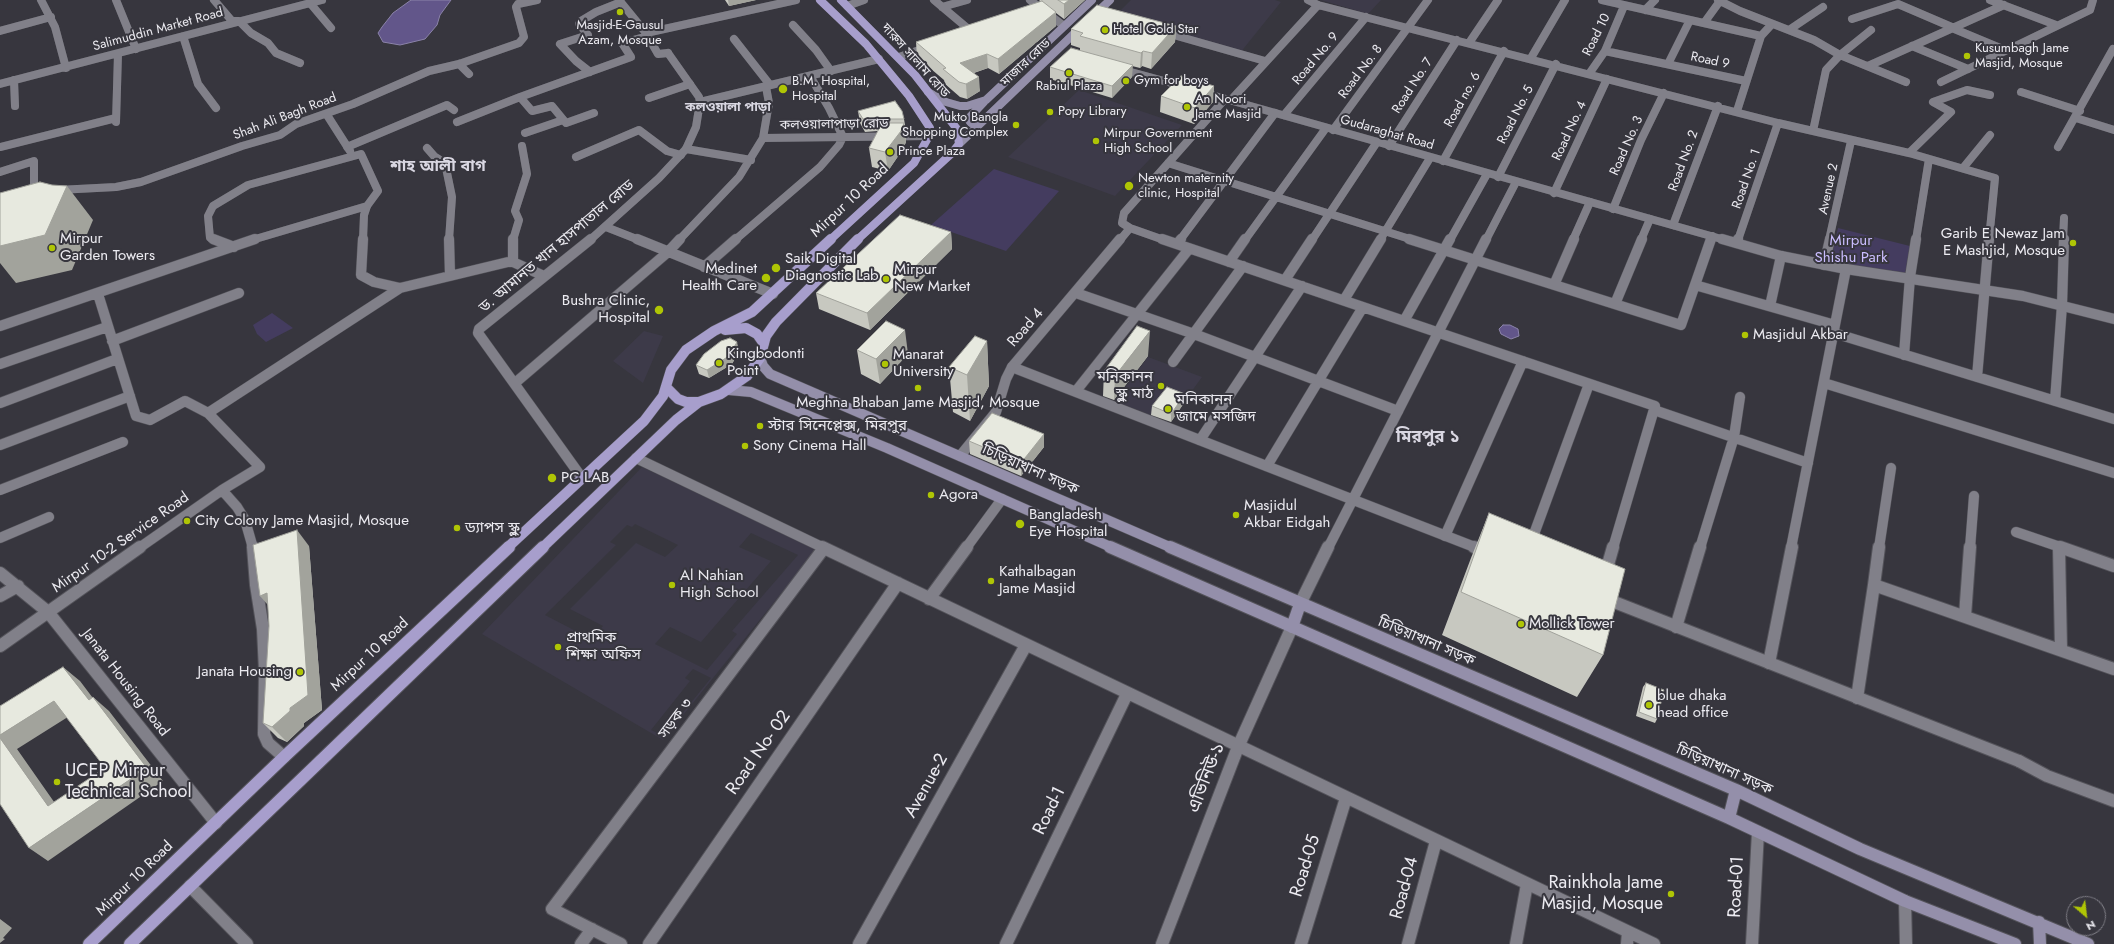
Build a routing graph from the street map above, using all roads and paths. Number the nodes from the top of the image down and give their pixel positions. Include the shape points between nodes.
1 (41, 0) edge
2 (116, 0) edge
3 (214, 0) edge
4 (322, 0) edge
5 (536, 0) edge
6 (796, 0) edge
7 (820, 0) edge
8 (841, 0) edge
9 (864, 0) edge
10 (934, 0) edge
11 (967, 0) edge
12 (1030, 0) edge
13 (1092, 0) edge
14 (1110, 0) edge
15 (1308, 0) edge
16 (1428, 0) edge
17 (1498, 0) edge
18 (1565, 0) edge
19 (1602, 0) edge
20 (1654, 0) edge
21 (1719, 0) edge
22 (1908, 0) edge
23 (1990, 0) edge
24 (2093, 0) edge
25 (620, 1) edge
26 (310, 3) junction
27 (1898, 4) junction
28 (1318, 5) junction
29 (2004, 5) junction
30 (847, 6) junction
31 (1624, 6) junction
32 (942, 7) junction
33 (1823, 7) dead end
34 (1645, 10) junction
35 (1103, 16) edge
36 (51, 17) junction
37 (1366, 17) junction
38 (1090, 19) junction
39 (1852, 19) dead end
40 (1690, 20) junction
41 (238, 21) junction
42 (1704, 23) junction
43 (1772, 24) junction
44 (793, 25) dead end
45 (2056, 25) junction
46 (1064, 26) junction
47 (331, 28) dead end
48 (1408, 28) junction
49 (1953, 28) junction
50 (1789, 30) junction
51 (1871, 30) dead end
52 (0, 31) edge
53 (1157, 31) edge
54 (647, 35) junction
55 (965, 35) edge
56 (183, 36) junction
57 (1761, 36) junction
58 (734, 39) dead end
59 (1457, 40) junction
60 (1469, 43) junction
61 (936, 45) edge
62 (1912, 46) junction
63 (1043, 47) junction
64 (136, 49) junction
65 (2113, 49) edge
66 (1056, 50) junction
67 (2005, 50) junction
68 (1605, 51) junction
69 (1504, 52) junction
70 (1067, 53) edge
71 (118, 54) junction
72 (1840, 55) junction
73 (899, 57) junction
74 (1531, 58) junction
75 (879, 59) junction
76 (1265, 61) junction
77 (300, 63) dead end
78 (458, 64) junction
79 (1556, 64) junction
80 (1668, 64) junction
81 (1112, 66) edge
82 (1868, 66) junction
83 (66, 68) junction
84 (1968, 70) junction
85 (832, 71) junction
86 (590, 72) junction
87 (469, 74) dead end
88 (1589, 74) junction
89 (810, 76) junction
90 (1607, 79) junction
91 (14, 80) junction
92 (1746, 82) junction
93 (1906, 82) dead end
94 (1941, 82) dead end
95 (0, 84) edge
96 (690, 84) junction
97 (768, 86) junction
98 (928, 92) junction
99 (2021, 92) dead end
100 (1664, 94) junction
101 (1990, 96) dead end
102 (520, 97) junction
103 (649, 98) dead end
104 (986, 100) junction
105 (1228, 100) junction
106 (700, 102) junction
107 (15, 106) dead end
108 (1718, 106) junction
109 (216, 108) dead end
110 (454, 110) dead end
111 (1737, 111) junction
112 (2080, 111) junction
113 (594, 113) dead end
114 (1275, 113) junction
115 (327, 115) junction
116 (1284, 116) junction
117 (2076, 118) junction
118 (563, 120) junction
119 (457, 122) dead end
120 (980, 123) junction
121 (1778, 123) junction
122 (1329, 129) junction
123 (2114, 130) edge
124 (1813, 131) junction
125 (525, 133) dead end
126 (1990, 135) dead end
127 (842, 136) junction
128 (929, 136) junction
129 (764, 138) junction
130 (1851, 141) junction
131 (1377, 142) junction
132 (959, 144) junction
133 (522, 146) dead end
134 (1389, 146) junction
135 (0, 147) edge
136 (347, 147) junction
137 (2058, 147) dead end
138 (427, 148) dead end
139 (684, 152) junction
140 (1909, 153) junction
141 (353, 156) junction
142 (576, 157) dead end
143 (1430, 158) junction
144 (1929, 159) junction
145 (751, 160) junction
146 (1443, 161) junction
147 (1168, 163) junction
148 (1963, 168) junction
149 (0, 172) edge
150 (1487, 174) junction
151 (1498, 177) junction
152 (1224, 181) junction
153 (1516, 182) junction
154 (1554, 193) junction
155 (1276, 197) junction
156 (1590, 202) junction
157 (367, 206) junction
158 (1613, 209) junction
159 (1329, 214) junction
160 (2064, 218) dead end
161 (1650, 219) junction
162 (1673, 225) junction
163 (606, 227) junction
164 (1130, 228) junction
165 (1386, 232) junction
166 (1712, 236) junction
167 (1737, 243) junction
168 (1177, 244) junction
169 (234, 247) junction
170 (1189, 248) junction
171 (1444, 250) junction
172 (668, 252) junction
173 (1780, 256) junction
174 (1477, 260) junction
175 (513, 262) junction
176 (1229, 262) junction
177 (1824, 265) junction
178 (1243, 266) junction
179 (704, 267) junction
180 (1846, 269) junction
181 (450, 276) junction
182 (544, 276) junction
183 (1910, 277) junction
184 (1285, 280) junction
185 (1554, 285) junction
186 (1696, 285) junction
187 (1302, 286) junction
188 (400, 288) junction
189 (1986, 289) junction
190 (239, 293) dead end
191 (1076, 293) junction
192 (98, 294) junction
193 (773, 294) junction
194 (1344, 300) junction
195 (1614, 304) junction
196 (2062, 305) junction
197 (1770, 306) junction
198 (1363, 307) junction
199 (1137, 314) junction
200 (2114, 319) edge
201 (1404, 321) junction
202 (0, 326) edge
203 (107, 327) junction
204 (1834, 329) junction
205 (1438, 332) junction
206 (1194, 334) junction
207 (703, 338) junction
208 (765, 340) junction
209 (112, 341) junction
210 (1904, 355) junction
211 (1255, 357) junction
212 (760, 358) junction
213 (118, 359) junction
214 (1523, 361) junction
215 (1173, 362) dead end
216 (0, 364) edge
217 (1012, 367) junction
218 (1977, 377) junction
219 (1320, 380) junction
220 (515, 383) junction
221 (1824, 383) junction
222 (1589, 384) junction
223 (666, 387) junction
224 (728, 390) junction
225 (1076, 392) junction
226 (130, 396) junction
227 (1740, 397) dead end
228 (2055, 401) junction
229 (699, 402) junction
230 (0, 403) edge
231 (1654, 410) junction
232 (1398, 411) junction
233 (208, 412) junction
234 (2114, 419) edge
235 (1734, 437) junction
236 (1200, 440) junction
237 (123, 442) dead end
238 (0, 446) edge
239 (960, 456) junction
240 (636, 458) junction
241 (1808, 463) junction
242 (1267, 466) junction
243 (1891, 468) dead end
244 (2114, 473) edge
245 (582, 478) junction
246 (0, 490) edge
247 (222, 490) junction
248 (1974, 496) dead end
249 (1002, 499) junction
250 (1352, 499) junction
251 (49, 517) dead end
252 (2016, 532) dead end
253 (1444, 536) junction
254 (0, 538) edge
255 (824, 548) junction
256 (2059, 548) junction
257 (1528, 552) edge
258 (1494, 555) edge
259 (2114, 566) edge
260 (0, 573) edge
261 (898, 583) junction
262 (1874, 585) junction
263 (18, 586) junction
264 (0, 596) edge
265 (930, 599) junction
266 (1300, 604) junction
267 (48, 612) junction
268 (1965, 616) junction
269 (1292, 627) junction
270 (1676, 627) junction
271 (1026, 645) junction
272 (0, 646) edge
273 (2061, 650) junction
274 (1768, 663) junction
275 (2114, 669) edge
276 (1127, 694) junction
277 (1858, 698) junction
278 (1238, 747) junction
279 (284, 757) junction
280 (1736, 790) junction
281 (1346, 798) junction
282 (2114, 801) edge
283 (1728, 818) junction
284 (216, 823) junction
285 (1758, 832) junction
286 (1436, 841) junction
287 (1527, 884) junction
288 (190, 886) junction
289 (1905, 901) junction
290 (2039, 922) junction
291 (592, 929) junction
292 (1627, 938) edge
293 (89, 944) edge
294 (130, 944) edge
295 (247, 944) edge
296 (581, 944) edge
297 (621, 944) edge
298 (649, 944) edge
299 (859, 944) edge
300 (1006, 944) edge
301 (1162, 944) edge
302 (1301, 944) edge
303 (1408, 944) edge
304 (1516, 944) edge
305 (1654, 944) edge
306 (1752, 944) edge
307 (1906, 944) edge
308 (2015, 944) edge
309 (2040, 944) edge
310 (2088, 944) edge

1 - 36 street
2 - 64 street
3 - 41 street via 232,21
4 - 26 street, Salimuddin Market Road
5 - 78 street, Shah Ali Bagh Road via 516,7 524,37 522,41
6 - 54 street
7 - 75 main road, দারুস সালাম রোড
8 - 30 main road, দারুস সালাম রোড
9 - 30 street
10 - 32 street
11 - 32 street
12 - 46 street via 1039,11
13 - 46 main road, মাজার রোড
14 - 38 main road, মাজার রোড
15 - 28 street
16 - 48 street, Road No. 8
17 - 60 street
18 - 74 street
19 - 31 street
20 - 34 street
21 - 42 street
21 - 43 street
22 - 27 street
23 - 29 street
24 - 45 street via 2090,10
25 - 54 street
25 - 86 street via 581,21 579,24 588,35 560,44
26 - 41 street, Salimuddin Market Road
26 - 47 street
27 - 39 street
27 - 49 street
28 - 37 street
28 - 76 street
29 - 45 street
29 - 49 street
30 - 73 main road, দারুস সালাম রোড
31 - 34 street
31 - 68 street, Road 10
32 - 55 street via 976,31
33 - 50 street
34 - 40 street
35 - 38 street
36 - 52 street
36 - 83 street
37 - 48 street
37 - 116 street, Road No. 9
38 - 66 main road, মাজার রোড
40 - 42 street
40 - 80 street
41 - 56 street, Salimuddin Market Road
41 - 77 street via 250,33 268,43 276,53
42 - 57 street
43 - 50 street
43 - 57 street
44 - 85 street
45 - 67 street
46 - 63 main road, মাজার রোড
48 - 59 street
48 - 122 street, Road No. 8
49 - 62 street
49 - 67 street
50 - 72 street via 1814,40
51 - 72 street
53 - 76 street
54 - 86 street via 622,43 631,57
54 - 96 street via 658,54 668,53
56 - 64 street, Salimuddin Market Road
56 - 109 street via 198,84
57 - 92 street
58 - 97 street
59 - 60 street
59 - 134 street, Road No. 7
60 - 69 street
61 - 73 street
62 - 82 street
62 - 84 street
63 - 66 main road
63 - 104 main road, মাজার রোড
64 - 71 street, Salimuddin Market Road
65 - 112 street
66 - 70 street
66 - 120 main road, মাজার রোড
67 - 84 street
68 - 80 street, Road 9
68 - 88 street, Road 10
69 - 74 street
69 - 146 street, Road no. 6
71 - 83 street, Salimuddin Market Road
71 - 135 street via 116,120
72 - 82 street
72 - 124 street via 1826,70
73 - 98 main road, দারুস সালাম রোড
74 - 79 street
75 - 85 street
75 - 128 main road, দারুস সালাম রোড via 927,121 930,128
76 - 105 street
78 - 87 street
78 - 115 street, Shah Ali Bagh Road via 429,71
79 - 88 street
79 - 151 street, Road No. 5
80 - 92 street, Road 9
81 - 105 street, Gudaraghat Road
82 - 93 street
83 - 91 street, Salimuddin Market Road
84 - 94 street
85 - 89 street
86 - 102 street
88 - 90 street
89 - 97 street
89 - 127 street
90 - 100 street
90 - 154 street, Road No. 4
91 - 95 street, Salimuddin Market Road
91 - 107 street
92 - 111 street
96 - 103 street
96 - 106 street
97 - 106 street
97 - 129 street via 769,103
98 - 104 main road, মাজার রোড via 960,106
98 - 132 main road, দারুস সালাম রোড via 957,129
99 - 112 street
100 - 108 street
100 - 158 street, Road No. 3
101 - 140 street via 1967,90 1933,102 1951,112
102 - 118 street via 532,111 552,106
102 - 119 street
104 - 120 main road via 968,119 971,123
105 - 114 street, Gudaraghat Road
105 - 147 street
106 - 139 street, ড. আমানত খান হাসপাতাল রোড via 696,127
108 - 111 street
108 - 162 street, Road No. 2
110 - 136 street via 447,105
111 - 121 street
112 - 117 street
113 - 118 street via 566,123
114 - 116 street, Gudaraghat Road
114 - 152 street
115 - 136 street
115 - 149 street, Shah Ali Bagh Road via 296,124 280,135 141,182 116,187 30,192 34,161
116 - 122 street, Gudaraghat Road
117 - 123 street
117 - 137 street
118 - 125 street
120 - 132 main road, মাজার রোড
121 - 124 street
121 - 167 street, Road No. 1
122 - 131 street, Gudaraghat Road
122 - 155 street, Road No. 8
124 - 130 street
126 - 148 street
127 - 128 street, কলওয়ালাপাড়া রোড
127 - 129 street, কলওয়ালাপাড়া রোড
127 - 179 street via 839,145 820,167
128 - 193 main road, Mirpur 10 Road via 914,163
129 - 145 street
130 - 140 street
130 - 177 street, Avenue 2
131 - 134 street, Gudaraghat Road
131 - 159 street
132 - 208 main road via 849,248 776,322
133 - 175 street via 527,174 515,211 519,220 513,236
134 - 143 street, Gudaraghat Road
136 - 141 street
138 - 181 street via 445,163 452,197 449,232
139 - 142 street via 667,151 639,130
139 - 145 street
139 - 163 street, ড. আমানত খান হাসপাতাল রোড
140 - 144 street
141 - 157 street via 361,154 378,191
141 - 169 street via 248,185 213,206 208,216 210,238
143 - 146 street, Gudaraghat Road
143 - 165 street
144 - 148 street
144 - 183 street
145 - 172 street via 726,192
146 - 150 street, Gudaraghat Road
147 - 152 street
147 - 164 street via 1122,217 1122,223
148 - 189 street via 1995,178
150 - 151 street, Gudaraghat Road
150 - 171 street
151 - 153 street, Gudaraghat Road
152 - 155 street
152 - 168 street
153 - 154 street, Gudaraghat Road
153 - 174 street
154 - 156 street, Gudaraghat Road
155 - 159 street
155 - 176 street, Road No. 8
156 - 158 street, Gudaraghat Road
156 - 185 street
157 - 169 street via 308,222
157 - 188 street via 364,215 361,275 374,282
158 - 161 street, Gudaraghat Road
159 - 165 street
159 - 184 street
160 - 196 street
161 - 162 street, Gudaraghat Road
161 - 195 street
162 - 166 street, Gudaraghat Road
163 - 172 street
163 - 182 street, ড. আমানত খান হাসপাতাল রোড
164 - 168 street
164 - 191 street, Road 4
165 - 171 street
165 - 194 street
166 - 167 street, Gudaraghat Road
166 - 186 street
167 - 173 street, Gudaraghat Road
168 - 170 street
169 - 192 street
170 - 176 street
170 - 199 street
171 - 174 street
171 - 201 street
172 - 179 street
172 - 220 street
173 - 177 street, Gudaraghat Road
173 - 197 street
174 - 185 street
174 - 205 street
175 - 181 street
175 - 182 street
176 - 178 street
177 - 180 street, Gudaraghat Road
178 - 184 street
178 - 206 street
179 - 193 street
180 - 183 street, Gudaraghat Road
180 - 204 street
181 - 188 street
182 - 220 street, ড. আমানত খান হাসপাতাল রোড via 479,329 478,333
183 - 189 street, Gudaraghat Road
183 - 210 street
184 - 187 street
185 - 195 street
186 - 195 street via 1681,325
186 - 197 street
187 - 194 street
187 - 211 street
188 - 233 street
189 - 196 street, Gudaraghat Road
189 - 218 street
190 - 209 street
191 - 199 street
191 - 217 street, Road 4
192 - 202 street
192 - 203 street
193 - 207 main road, Mirpur 10 Road via 752,312
194 - 198 street
196 - 200 street, Gudaraghat Road
196 - 228 street
197 - 204 street
198 - 201 street
198 - 219 street
199 - 206 street
199 - 225 street
201 - 205 street
203 - 209 street
203 - 216 street
204 - 210 street
204 - 221 street
205 - 214 street
205 - 232 street
206 - 211 street
206 - 215 street
207 - 208 main road via 726,330 746,328
207 - 223 main road, Mirpur 10 Road via 678,359 671,370
208 - 212 main road
209 - 213 street
210 - 218 street
211 - 219 street
211 - 236 street
212 - 224 main road via 747,376
212 - 239 main road, চিড়িয়াখানা সড়ক via 762,366 770,374
213 - 226 street
213 - 230 street
214 - 222 street
214 - 253 street
217 - 225 street
217 - 239 street, Road 4 via 996,412
218 - 228 street
219 - 232 street
219 - 242 street
220 - 245 street, ড. আমানত খান হাসপাতাল রোড
221 - 241 street
221 - 244 street
222 - 231 street via 1656,406
222 - 257 street
223 - 229 main road via 678,399
223 - 245 main road, Mirpur 10 Road via 660,400 644,421
224 - 229 main road
224 - 249 main road via 751,392
225 - 236 street
226 - 233 street via 136,416 150,420 185,401
226 - 238 street
227 - 235 street
228 - 234 street
229 - 240 main road
231 - 235 street
231 - 270 street via 1599,590
232 - 250 street
233 - 247 street, Mirpur 10-2 Service Road via 260,468
235 - 241 street
235 - 270 street
236 - 242 street
237 - 246 street
239 - 266 main road, চিড়িয়াখানা সড়ক
240 - 255 street
240 - 288 main road
241 - 274 street
242 - 250 street
243 - 262 street
245 - 279 main road, Mirpur 10 Road
247 - 267 street, Mirpur 10-2 Service Road
247 - 279 street via 237,507 244,520 254,554 263,629 264,734 268,743
248 - 268 street
249 - 265 street
249 - 269 main road
250 - 253 street
250 - 266 street
251 - 254 street
252 - 256 street
253 - 258 street
255 - 261 street
255 - 291 street, সড়ক ৩ via 552,909
256 - 259 street
256 - 273 street
260 - 263 street, Janata Housing Road
261 - 265 street
261 - 298 street, Road No- 02
262 - 268 street
262 - 277 street
263 - 264 street
263 - 267 street, Janata Housing Road
265 - 271 street
266 - 269 main road
266 - 280 main road, চিড়িয়াখানা সড়ক
267 - 272 street, Mirpur 10-2 Service Road
267 - 284 street, Janata Housing Road
268 - 273 street
269 - 278 street, এভিনিউ-১
269 - 283 main road
270 - 274 street
271 - 276 street
271 - 299 street, Avenue-2
273 - 275 street
274 - 277 street
276 - 278 street
276 - 300 street, Road-1
277 - 282 street
278 - 281 street
278 - 301 street, এভিনিউ-১
279 - 284 main road, Mirpur 10 Road
280 - 283 main road
280 - 290 main road, চিড়িয়াখানা সড়ক via 1860,849
281 - 286 street
281 - 302 street, Road-05
283 - 285 main road
284 - 293 main road, Mirpur 10 Road
285 - 289 main road
285 - 306 street, Road-01
286 - 287 street
286 - 303 street, Road-04
287 - 292 street
287 - 304 street
288 - 294 main road
288 - 295 street
289 - 307 street
289 - 308 main road
290 - 309 main road
290 - 310 main road, চিড়িয়াখানা সড়ক
291 - 296 street
291 - 297 street
292 - 305 street

